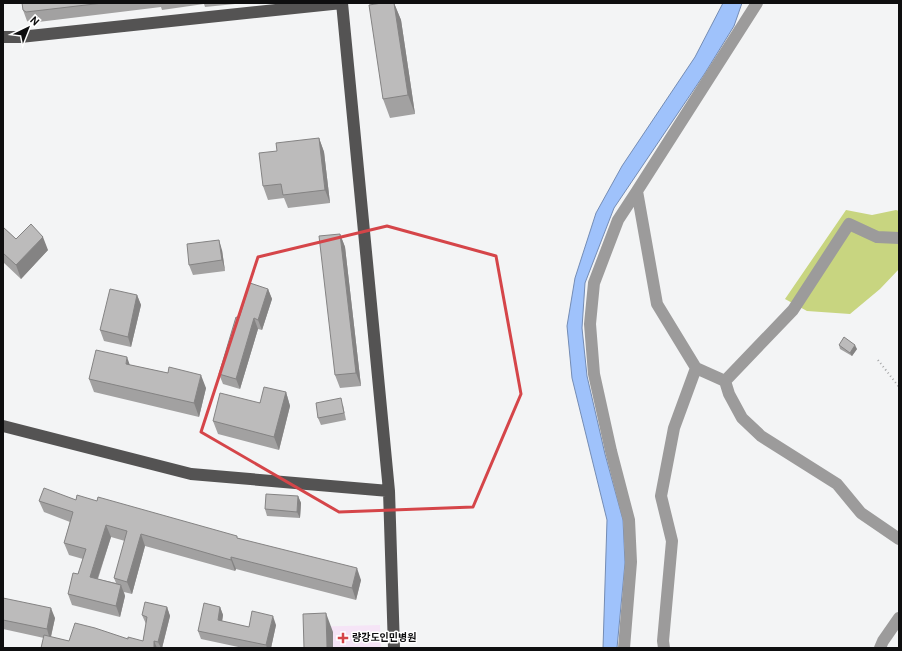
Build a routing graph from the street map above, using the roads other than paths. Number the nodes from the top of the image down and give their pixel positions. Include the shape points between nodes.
1 (342, 3) edge
2 (757, 3) edge
3 (3, 36) edge
4 (637, 191) junction
5 (877, 237) junction
6 (899, 238) edge
7 (899, 247) edge
8 (696, 368) junction
9 (725, 381) junction
10 (3, 426) edge
11 (389, 491) junction
12 (899, 539) edge
13 (899, 618) edge
14 (394, 648) edge
15 (624, 648) edge
16 (664, 648) edge
17 (880, 648) edge

1 - 3 main road via 20,37
1 - 11 main road
2 - 4 street
4 - 8 street via 657,304
4 - 15 street via 618,220 594,283 590,324 594,374 630,520
5 - 6 street
5 - 7 street
5 - 9 street via 849,224 793,310
8 - 9 street
8 - 16 street via 674,428 661,496 672,541
9 - 12 street via 742,418 761,436 836,484 861,513
10 - 11 main road via 191,474
11 - 14 main road
13 - 17 street

